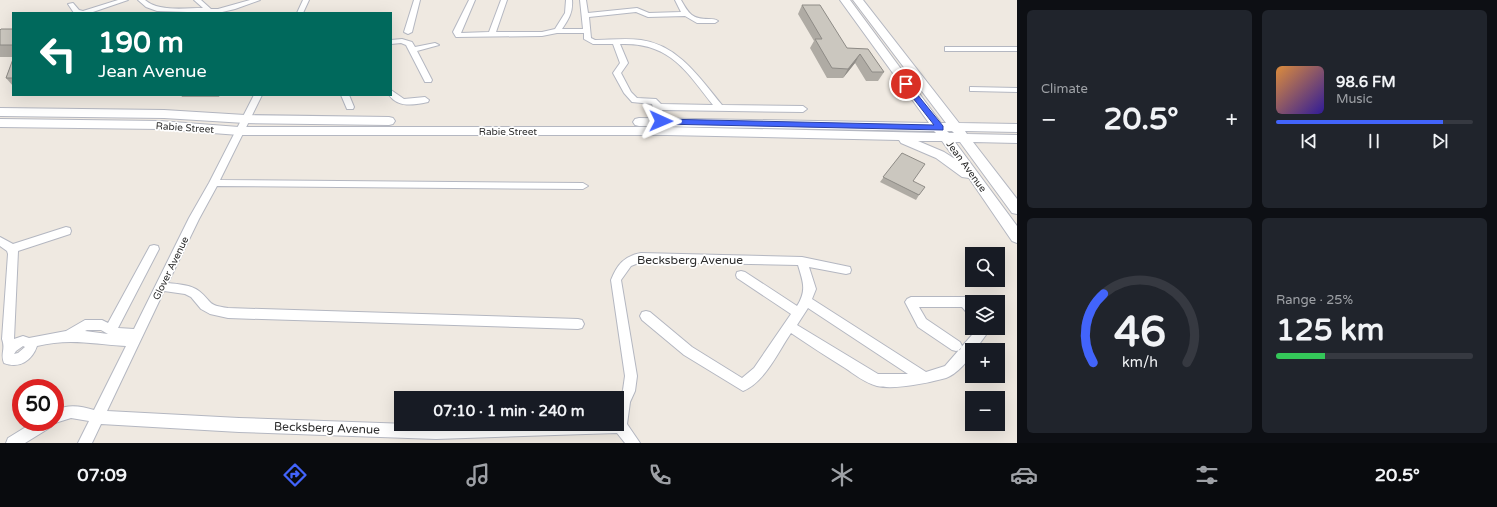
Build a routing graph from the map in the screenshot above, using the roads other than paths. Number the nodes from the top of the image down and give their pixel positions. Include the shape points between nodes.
1 (101, 0) edge
2 (125, 0) edge
3 (141, 0) edge
4 (197, 0) edge
5 (257, 0) edge
6 (306, 0) edge
7 (417, 0) edge
8 (472, 0) edge
9 (504, 0) edge
10 (569, 0) edge
11 (582, 0) edge
12 (678, 0) edge
13 (845, 0) edge
14 (850, 0) edge
15 (858, 0) edge
16 (71, 4) dead end
17 (106, 6) junction
18 (210, 11) junction
19 (77, 12) edge
20 (85, 12) edge
21 (300, 12) edge
22 (854, 12) junction
23 (585, 14) junction
24 (686, 14) junction
25 (715, 21) dead end
26 (557, 31) junction
27 (408, 32) dead end
28 (492, 33) junction
29 (587, 35) junction
30 (392, 42) edge
31 (616, 42) junction
32 (435, 45) dead end
33 (948, 49) dead end
34 (1017, 49) edge
35 (413, 50) junction
36 (428, 80) dead end
37 (973, 90) dead end
38 (1017, 90) edge
39 (392, 93) edge
40 (257, 96) edge
41 (345, 96) edge
42 (425, 100) dead end
43 (657, 106) junction
44 (350, 107) dead end
45 (720, 108) junction
46 (803, 108) dead end
47 (0, 112) edge
48 (245, 119) junction
49 (661, 121) junction
50 (0, 123) edge
51 (1017, 128) edge
52 (239, 132) junction
53 (943, 133) junction
54 (960, 133) junction
55 (893, 136) junction
56 (1017, 139) edge
57 (214, 183) junction
58 (583, 186) dead end
59 (984, 189) junction
60 (1017, 209) edge
61 (66, 231) dead end
62 (1017, 237) edge
63 (0, 242) edge
64 (12, 249) junction
65 (154, 249) dead end
66 (802, 261) junction
67 (846, 270) dead end
68 (741, 276) dead end
69 (161, 286) junction
70 (806, 301) junction
71 (965, 302) edge
72 (797, 312) junction
73 (646, 316) dead end
74 (578, 324) dead end
75 (789, 326) junction
76 (111, 329) junction
77 (979, 335) edge
78 (68, 336) junction
79 (135, 337) junction
80 (956, 346) dead end
81 (6, 356) edge
82 (925, 378) junction
83 (624, 401) edge
84 (64, 413) edge
85 (98, 417) junction
86 (394, 430) edge
87 (32, 431) edge
88 (408, 431) edge
89 (467, 431) edge
90 (624, 431) edge
91 (13, 443) edge
92 (85, 443) edge
93 (633, 443) edge

1 - 17 street
2 - 17 street
3 - 18 street via 157,9
4 - 18 street
5 - 18 street via 225,10
6 - 21 street
7 - 27 street
8 - 28 street via 458,34
9 - 28 street
10 - 26 street via 569,14
11 - 23 street
12 - 24 street
13 - 22 main road, Jean Avenue
14 - 22 main road via 857,9
15 - 54 main road, Jean Avenue
16 - 19 street
17 - 20 street
22 - 53 main road, Jean Avenue
23 - 24 street via 637,10 648,15
23 - 29 street
24 - 25 street via 696,21
26 - 28 street via 542,34
26 - 29 street
29 - 31 street via 593,42
30 - 35 street via 406,42
31 - 43 street via 624,63 617,73 632,98 652,100
31 - 45 street via 650,44 680,60
32 - 35 street
33 - 34 street
35 - 36 street
37 - 38 street
39 - 42 street via 402,102
40 - 48 street, Glover Avenue
41 - 44 street
43 - 45 street
43 - 49 street
45 - 46 street
47 - 48 main road, Rabie Street via 164,114
48 - 49 main road, Rabie Street via 521,123
48 - 52 street, Glover Avenue
49 - 53 main road, Rabie Street
50 - 52 main road, Rabie Street via 160,125
51 - 54 main road, Rabie Street
52 - 55 main road, Rabie Street via 659,131
52 - 57 street, Glover Avenue
53 - 54 main road, Rabie Street
53 - 55 main road, Rabie Street
53 - 59 main road, Jean Avenue
54 - 56 main road, Rabie Street
54 - 60 main road, Jean Avenue
55 - 59 main road via 940,155
57 - 58 street
57 - 69 street, Glover Avenue
59 - 62 main road, Jean Avenue
61 - 64 street
63 - 64 street
64 - 81 street
65 - 76 street
66 - 67 street, Becksberg Avenue
66 - 70 street via 810,289
66 - 83 street, Becksberg Avenue via 648,257 629,260 621,267 616,280 631,376 629,391
68 - 72 street
69 - 74 street via 186,290 195,294 205,306 214,311 228,313
69 - 79 street, Glover Avenue
70 - 72 street
70 - 82 street
71 - 80 street via 911,302 922,323
72 - 75 street
73 - 75 street via 688,351 743,385 758,372
75 - 82 street via 877,380
76 - 78 street via 102,324 85,325
76 - 79 street
77 - 82 street via 949,371
78 - 79 street via 100,337 113,341
78 - 81 street via 30,343 19,342
79 - 85 street, Glover Avenue
84 - 85 street, Becksberg Avenue via 78,411
85 - 86 street, Becksberg Avenue
85 - 92 street, Glover Avenue
87 - 91 street
88 - 89 street, Becksberg Avenue
90 - 93 street

